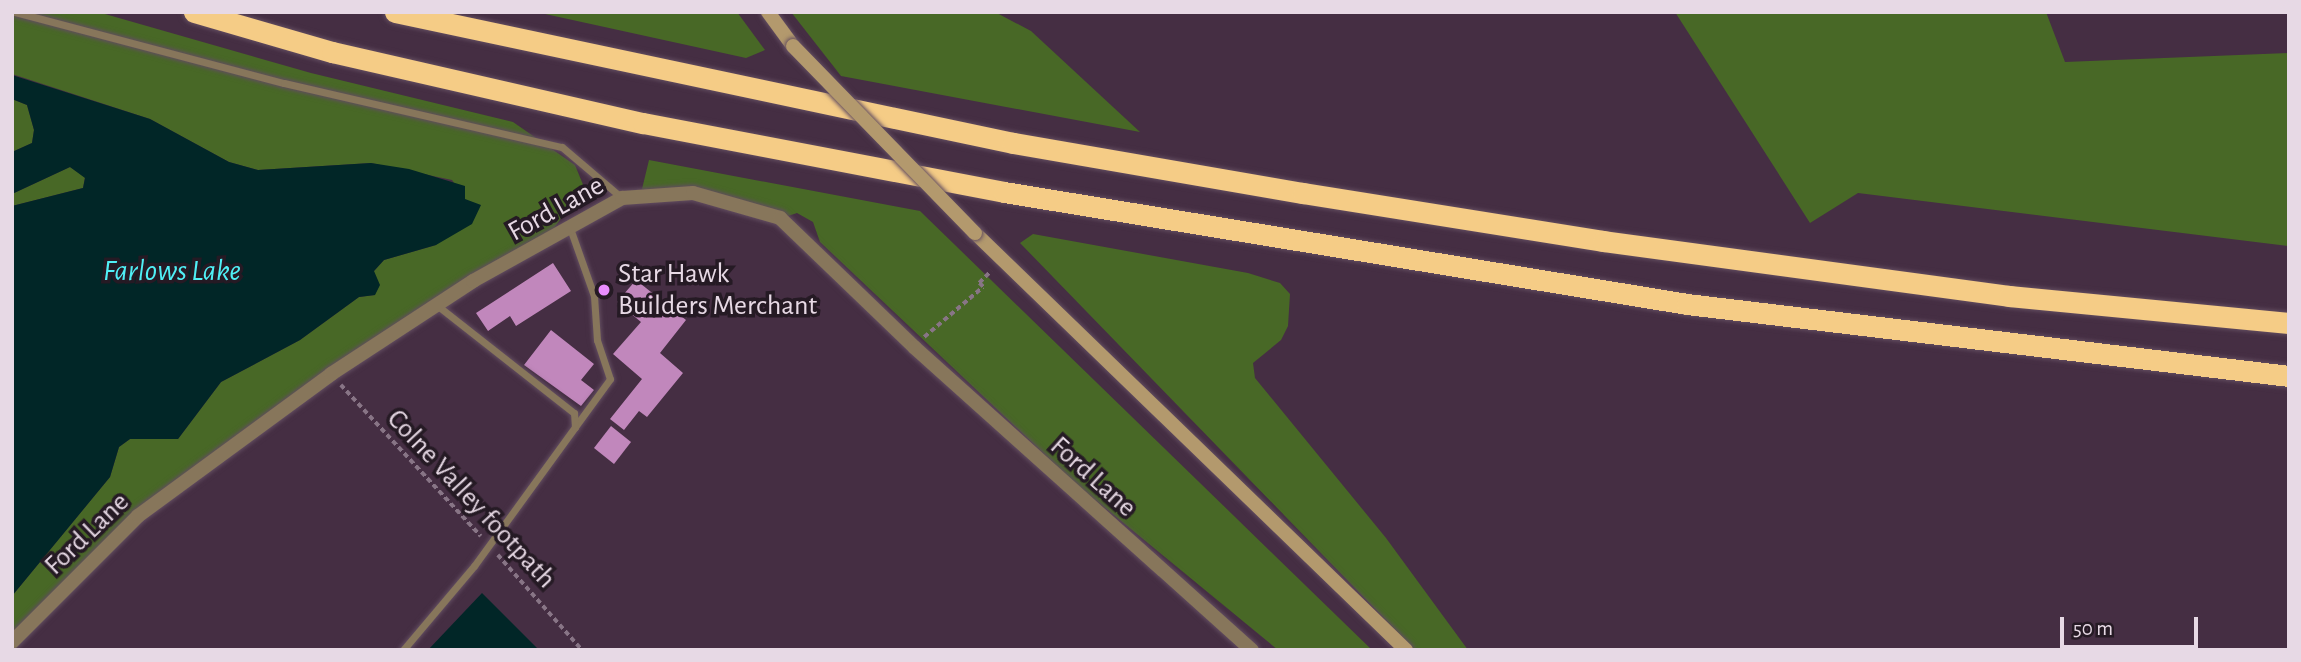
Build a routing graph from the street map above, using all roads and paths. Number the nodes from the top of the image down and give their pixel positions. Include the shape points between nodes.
1 (15, 12) edge
2 (194, 12) edge
3 (395, 12) edge
4 (768, 12) edge
5 (622, 198) junction
6 (571, 231) junction
7 (1002, 260) junction
8 (436, 305) junction
9 (2289, 323) edge
10 (914, 347) junction
11 (331, 373) junction
12 (2289, 376) edge
13 (575, 428) junction
14 (490, 546) junction
15 (12, 642) edge
16 (403, 650) edge
17 (582, 650) edge
18 (1252, 650) edge
19 (1405, 650) edge

1 - 5 lane via 562,147
2 - 12 highway via 331,52 643,122 1099,209 1687,304
3 - 9 highway via 880,116 1316,195 1995,294
4 - 7 main road, bridge via 793,46
5 - 6 street, Ford Lane
5 - 10 street, Ford Lane via 693,193 780,218
6 - 8 street, Ford Lane
6 - 13 lane via 594,296 597,340 610,379
7 - 10 path via 963,307 959,303
7 - 19 main road
8 - 11 street, Ford Lane
8 - 13 lane via 574,413
10 - 18 street, Ford Lane
11 - 14 path, Colne Valley footpath
11 - 15 street, Ford Lane via 138,516
13 - 14 lane
14 - 16 lane
14 - 17 path, Colne Valley footpath

